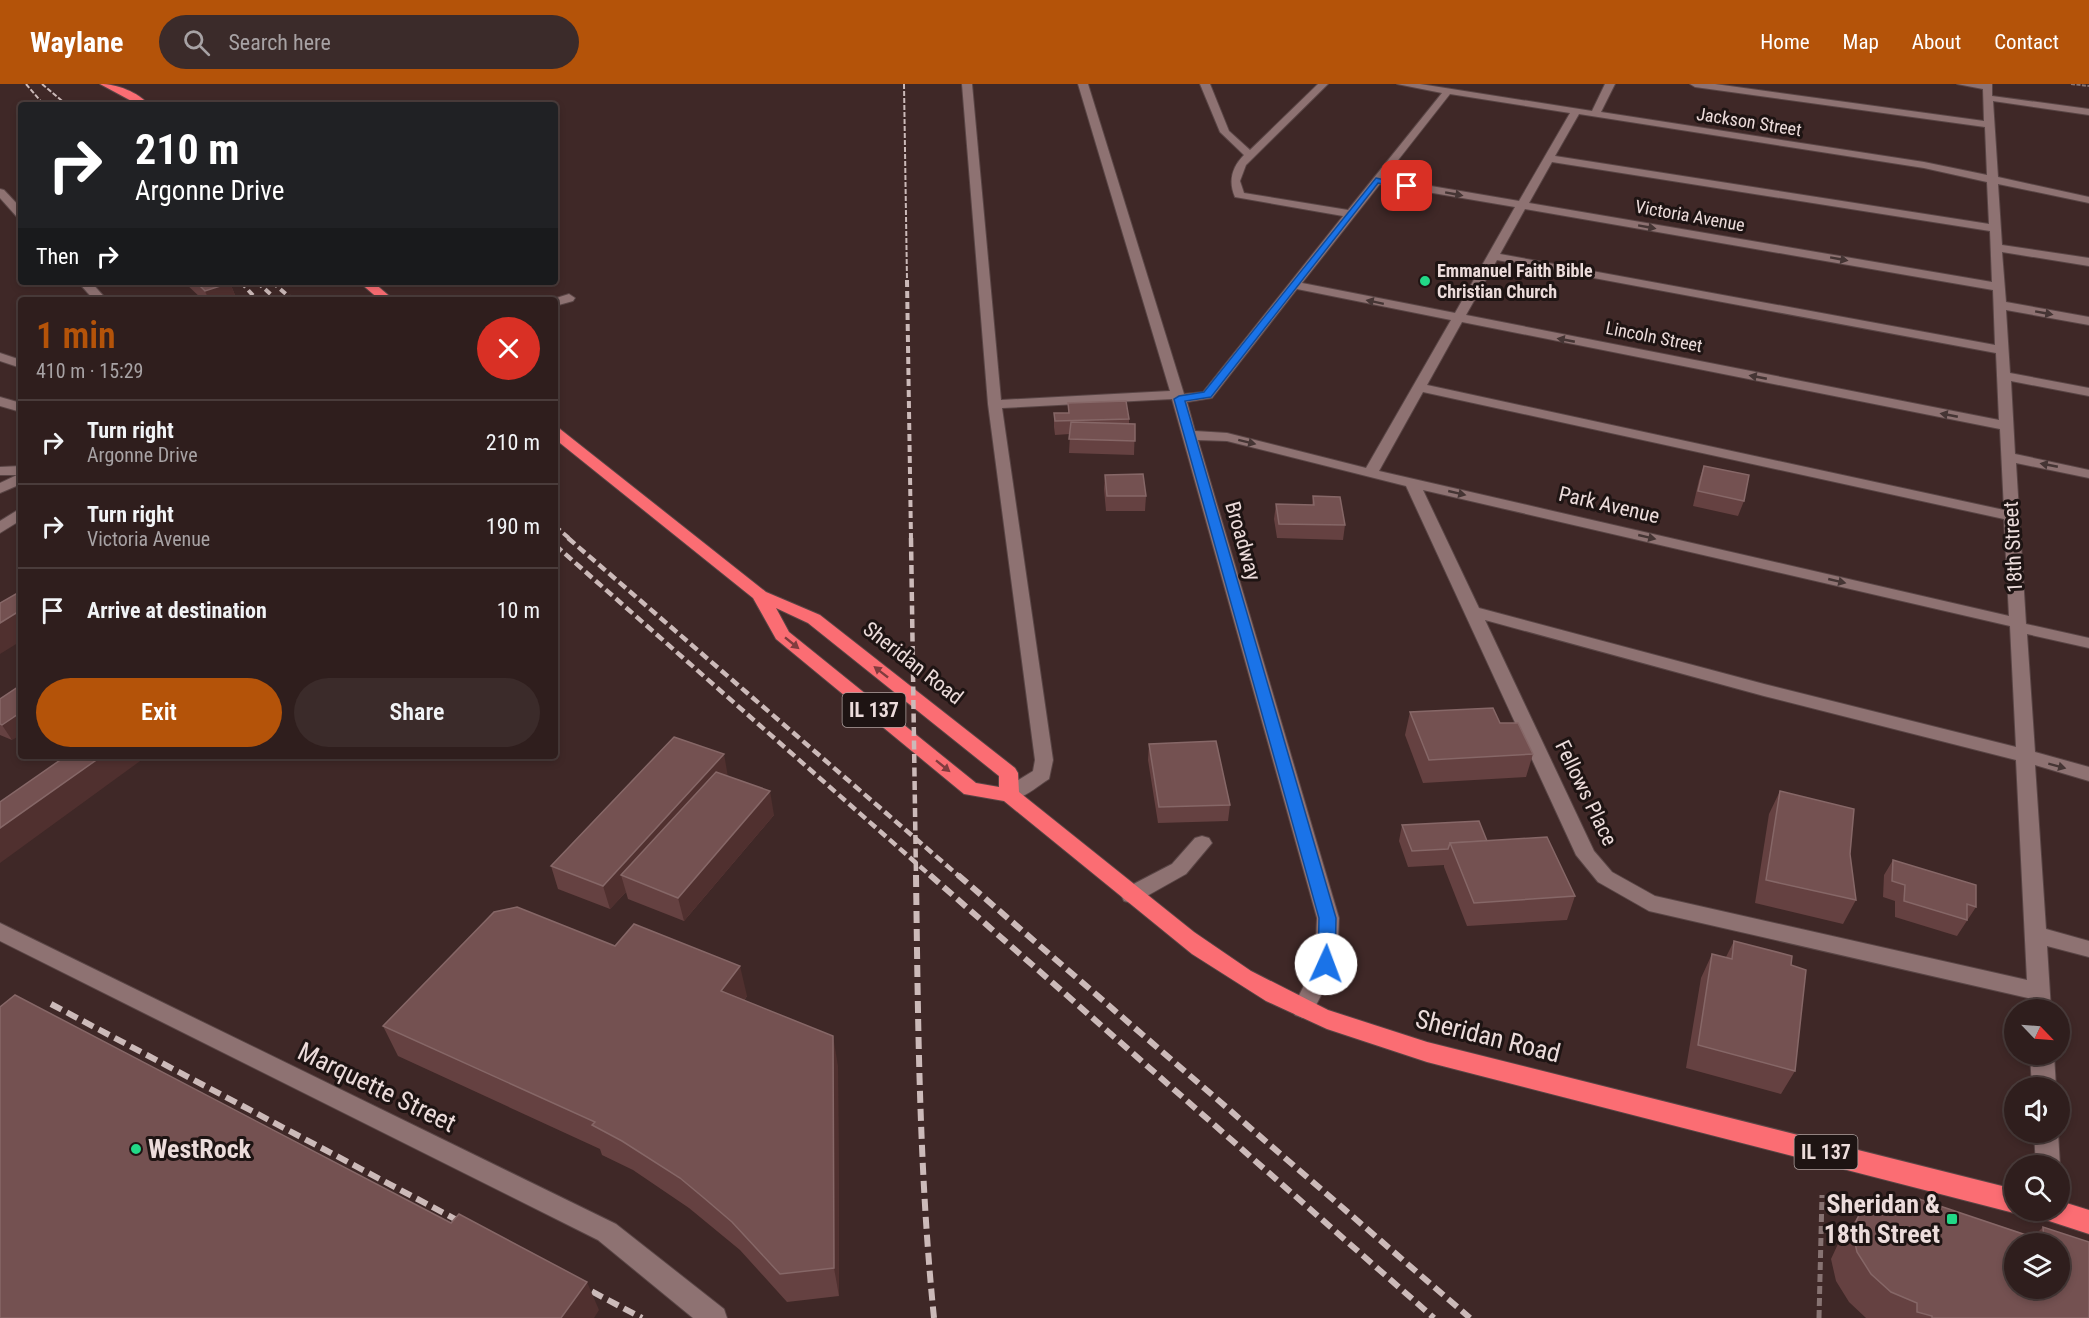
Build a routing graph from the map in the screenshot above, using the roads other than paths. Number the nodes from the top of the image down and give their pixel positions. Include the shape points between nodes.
1 (105, 84) edge
2 (136, 84) edge
3 (967, 84) edge
4 (1083, 84) edge
5 (1205, 84) edge
6 (1323, 84) edge
7 (1402, 84) edge
8 (1437, 84) edge
9 (1479, 84) edge
10 (1610, 84) edge
11 (1695, 84) edge
12 (1962, 84) edge
13 (1987, 90) edge
14 (1448, 91) junction
15 (141, 102) edge
16 (1575, 112) junction
17 (2089, 112) edge
18 (1595, 115) junction
19 (1989, 124) junction
20 (1250, 155) junction
21 (1549, 158) junction
22 (1992, 179) junction
23 (1376, 180) junction
24 (0, 192) edge
25 (2089, 201) edge
26 (1523, 206) junction
27 (18, 212) edge
28 (1349, 214) junction
29 (1995, 228) junction
30 (1996, 248) junction
31 (1495, 256) junction
32 (2089, 262) edge
33 (87, 285) edge
34 (369, 285) edge
35 (1294, 285) junction
36 (1998, 286) junction
37 (98, 297) edge
38 (384, 297) edge
39 (569, 298) dead end
40 (558, 301) edge
41 (2000, 305) junction
42 (1458, 319) junction
43 (2089, 321) edge
44 (2002, 350) junction
45 (0, 357) edge
46 (18, 363) edge
47 (2004, 376) junction
48 (1419, 387) junction
49 (2089, 392) edge
50 (1178, 397) junction
51 (0, 401) edge
52 (995, 404) junction
53 (18, 407) edge
54 (2007, 426) junction
55 (558, 434) edge
56 (1189, 435) junction
57 (2008, 457) junction
58 (18, 470) edge
59 (0, 471) edge
60 (1370, 473) junction
61 (2089, 474) edge
62 (18, 480) edge
63 (1412, 483) junction
64 (0, 489) edge
65 (18, 515) edge
66 (2012, 516) junction
67 (0, 528) edge
68 (760, 595) junction
69 (1473, 612) junction
70 (2018, 625) junction
71 (2089, 643) edge
72 (2026, 758) junction
73 (2089, 774) edge
74 (1009, 795) junction
75 (1202, 843) dead end
76 (1131, 896) junction
77 (0, 931) edge
78 (2035, 934) junction
79 (2089, 949) edge
80 (2035, 999) edge
81 (2039, 999) edge
82 (1303, 1009) junction
83 (2004, 1198) edge
84 (2070, 1216) edge
85 (2089, 1222) edge
86 (714, 1318) edge

1 - 15 highway
2 - 15 highway
3 - 52 street
4 - 50 street, Broadway
5 - 20 street via 1225,132
6 - 20 street
7 - 14 street, Jackson Street
8 - 14 street
9 - 14 street via 1475,89
10 - 18 street
11 - 19 street
12 - 13 street
13 - 17 street
13 - 19 street, 18th Street
14 - 16 street, Jackson Street
14 - 23 street
16 - 18 street, Jackson Street
16 - 21 street
18 - 22 street, Jackson Street
19 - 22 street, 18th Street
20 - 28 street via 1240,164 1235,181 1239,195
21 - 26 street
21 - 29 street
22 - 25 street, Jackson Street
22 - 29 street, 18th Street
23 -> 26 street, Victoria Avenue
23 - 28 street
24 - 27 street
26 - 31 street
26 -> 36 street, Victoria Avenue
28 - 35 street
29 - 30 street, 18th Street
30 - 32 street
30 - 36 street, 18th Street
31 - 42 street
31 - 44 street
33 - 37 street
34 - 38 highway
42 -> 35 street, Lincoln Street
35 - 50 street via 1207,395
36 - 41 street, 18th Street
39 - 40 street
41 -> 43 street
41 - 44 street, 18th Street
42 - 48 street
54 -> 42 street, Lincoln Street
44 - 47 street, 18th Street
45 - 46 street
47 - 49 street
47 - 54 street, 18th Street
48 - 60 street
48 - 66 street
50 - 52 street
50 - 56 street, Broadway
51 - 53 street
52 - 74 street via 1044,760 1042,774
54 - 57 street, 18th Street
55 - 68 highway, Sheridan Road / IL 137
56 -> 60 street, Park Avenue via 1227,437
56 - 82 street, Broadway via 1328,918 1326,964
61 -> 57 street
57 - 66 street, 18th Street
58 - 59 street
60 - 63 street, Park Avenue
62 - 64 street
63 - 69 street, Fellows Place
63 -> 70 street, Park Avenue
65 - 67 street
66 - 70 street, 18th Street
68 -> 74 highway, Sheridan Road / IL 137 via 783,635 971,789
74 -> 68 highway, Sheridan Road / IL 137 via 1008,772 814,620
69 - 72 street
69 - 80 street, Fellows Place via 1586,855 1605,877 1649,903
70 - 71 street, Park Avenue
70 - 72 street, 18th Street
72 -> 73 street
72 - 78 street, 18th Street
74 - 76 highway, Sheridan Road / IL 137
75 - 76 street via 1179,869
76 - 82 highway, Sheridan Road / IL 137 via 1214,958
77 - 86 street, Marquette Street via 607,1232
78 - 79 street
78 - 81 street, 18th Street
82 - 83 highway, Sheridan Road / IL 137 via 1363,1034 1427,1052
84 - 85 highway

